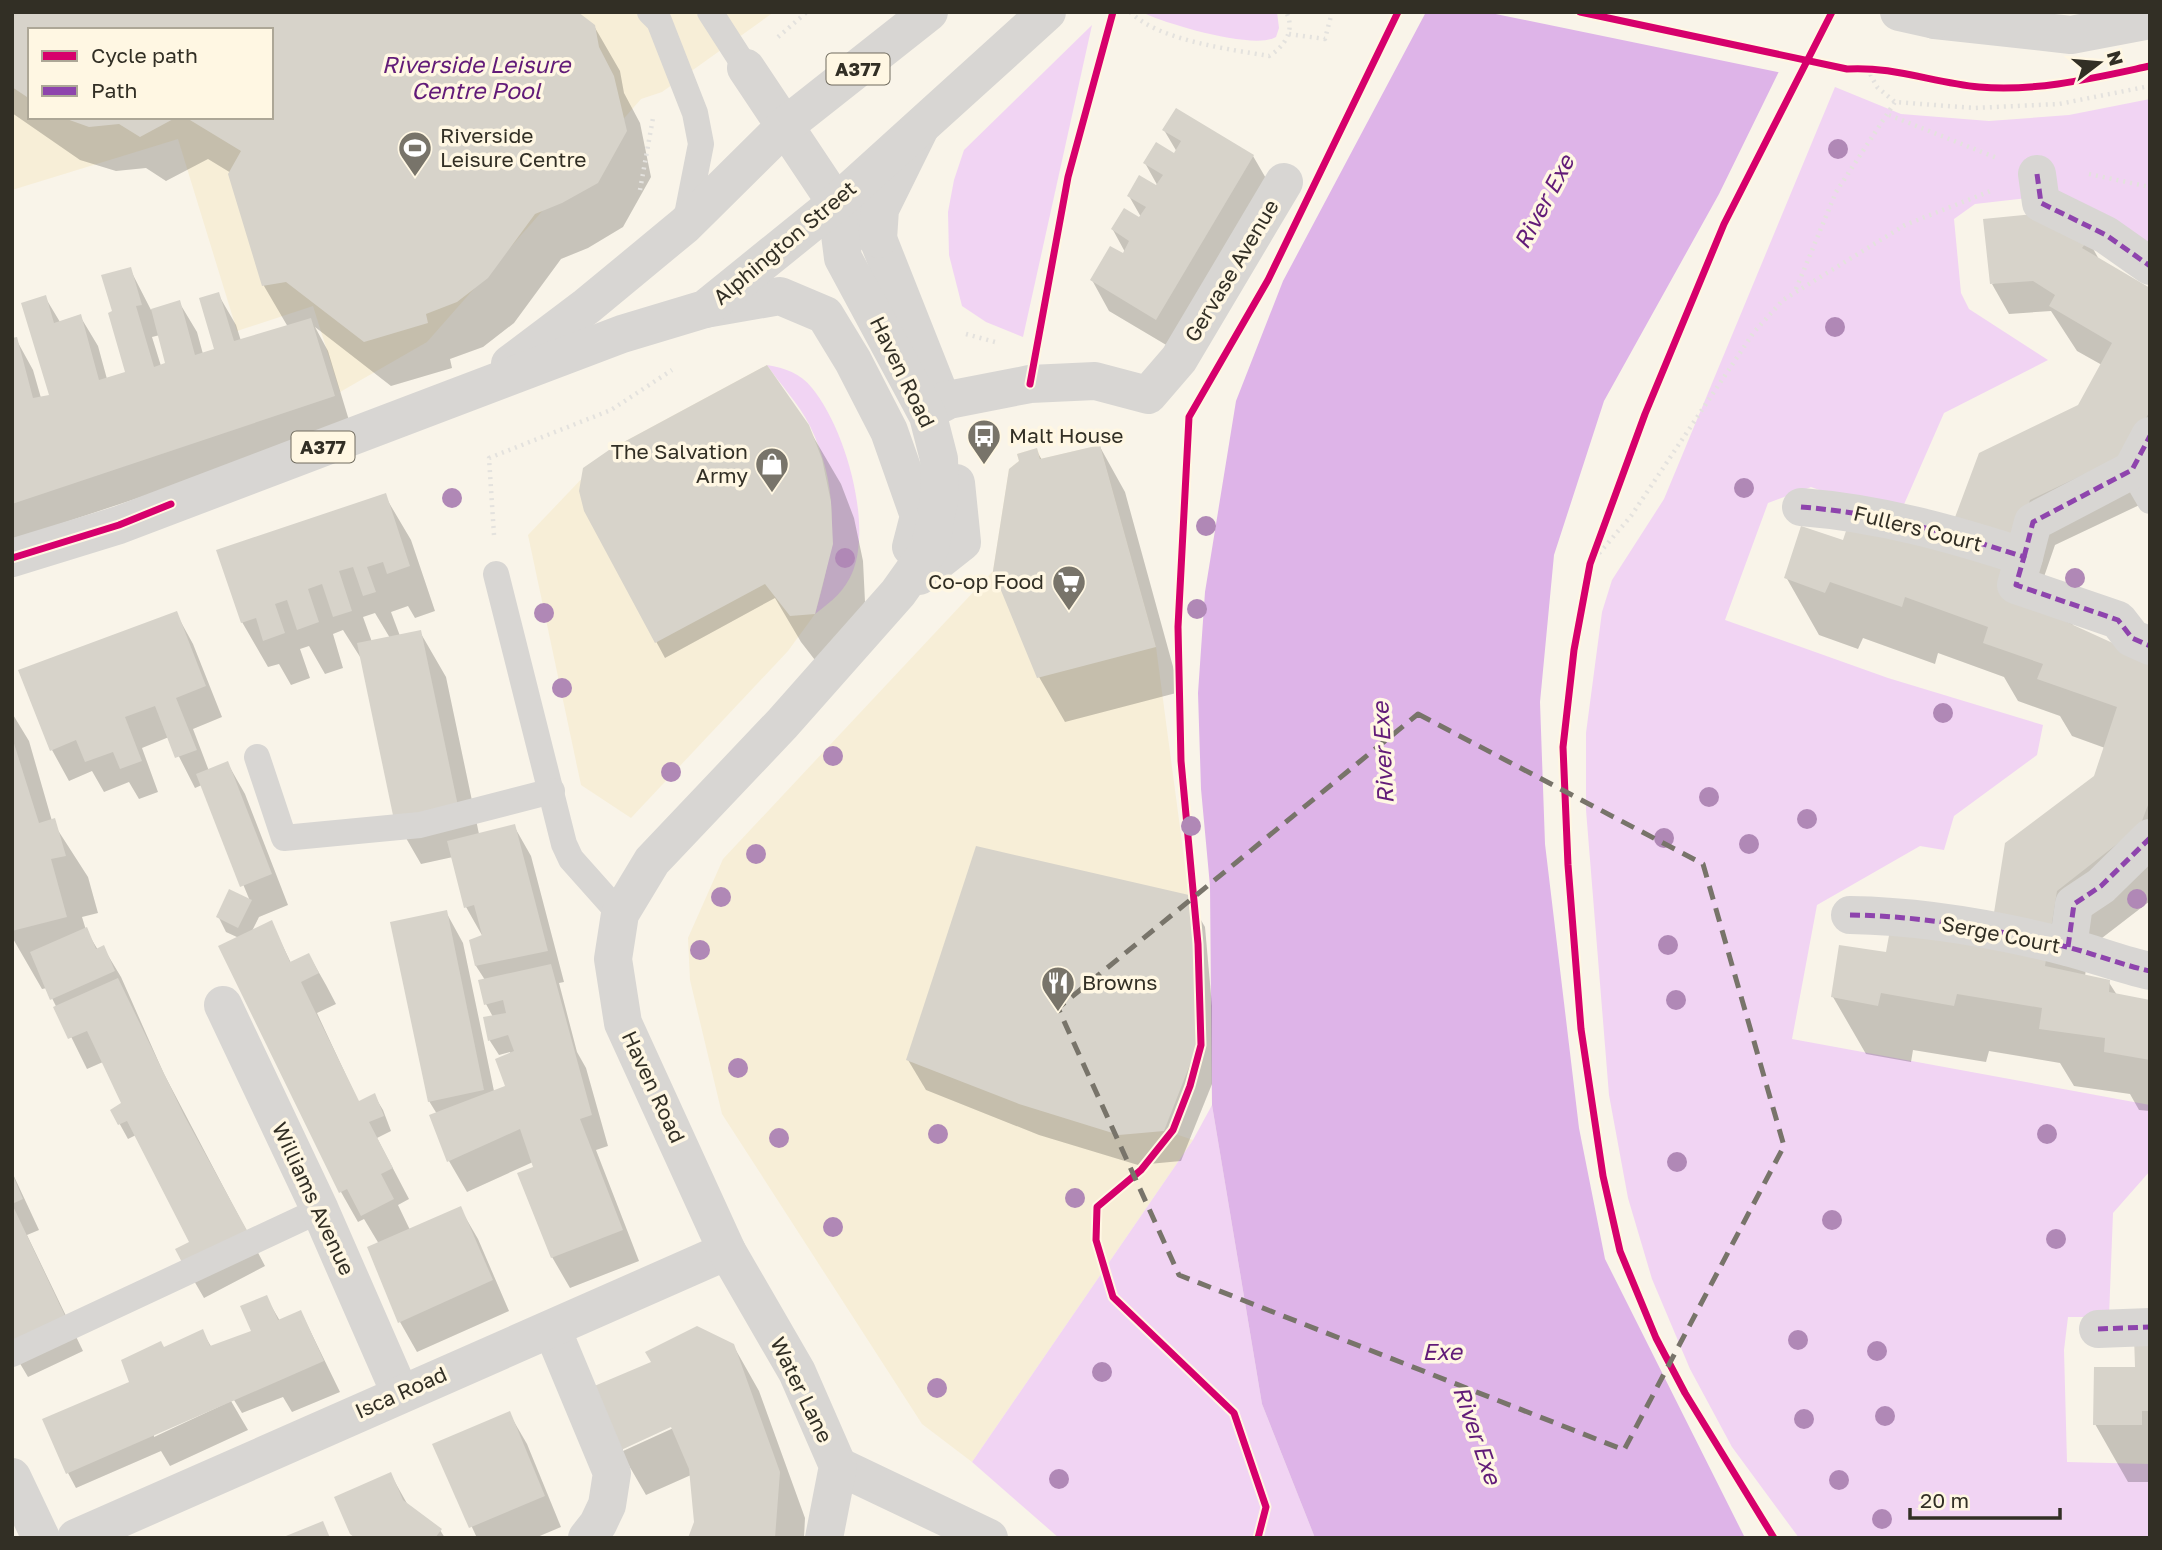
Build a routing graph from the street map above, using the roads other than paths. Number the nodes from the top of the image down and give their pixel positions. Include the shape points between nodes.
1 (650, 12) edge
2 (710, 12) edge
3 (929, 12) edge
4 (1047, 12) edge
5 (1928, 15) edge
6 (2150, 20) edge
7 (746, 68) joint
8 (922, 123) junction
9 (786, 125) junction
10 (2037, 174) road end
11 (1284, 182) dead end
12 (836, 203) junction
13 (685, 225) junction
14 (878, 239) junction
15 (2150, 266) edge
16 (705, 309) junction
17 (475, 391) junction
18 (943, 401) junction
19 (2150, 436) edge
20 (2141, 485) edge
21 (1801, 507) dead end
22 (2024, 557) junction
23 (12, 558) edge
24 (496, 574) road end
25 (898, 593) junction
26 (2150, 646) edge
27 (257, 757) dead end
28 (552, 791) junction
29 (2150, 838) edge
30 (620, 914) junction
31 (1850, 915) dead end
32 (2068, 947) junction
33 (2150, 971) edge
34 (223, 1005) dead end
35 (320, 1210) junction
36 (726, 1251) junction
37 (2150, 1327) edge
38 (552, 1329) junction
39 (2098, 1329) dead end
40 (12, 1354) edge
41 (400, 1393) junction
42 (838, 1466) junction
43 (12, 1477) edge
44 (41, 1538) edge
45 (76, 1538) edge
46 (587, 1538) edge
47 (824, 1538) edge
48 (989, 1538) edge

1 - 13 lane via 659,21 695,114 701,144
2 - 7 lane
3 - 9 main road, Alphington Street / A377
4 - 8 main road, Alphington Street / A377
5 - 6 main road via 2071,34
7 - 9 main road
8 - 12 main road, Alphington Street / A377
8 - 14 main road, Haven Road via 880,209
9 - 12 main road
9 - 13 main road, Alphington Street / A377
10 - 15 main road via 2040,203 2106,234
11 - 18 main road, Gervase Avenue via 1179,359 1148,395 1095,381 1030,384
12 - 14 main road, Haven Road
12 - 16 main road, Alphington Street / A377
12 - 25 main road, Haven Road via 843,258 928,416 939,459 940,494 930,548
13 - 17 main road, Alphington Street / A377
14 - 18 main road, Haven Road
16 - 17 main road, Alphington Street / A377 via 622,334
16 - 25 main road, Haven Road via 780,296 824,315 889,431 919,516
17 - 23 main road, Alphington Street / A377 via 119,525
18 - 25 main road, Haven Road via 962,542
19 - 20 main road
20 - 22 main road via 2033,522
21 - 22 main road, Fullers Court via 1944,531
22 - 26 main road via 2017,585 2118,620 2132,638
24 - 28 lane
25 - 30 main road, Haven Road via 652,861
27 - 28 lane via 284,838 420,825
28 - 30 lane via 571,859
29 - 32 main road via 2101,886 2074,904
30 - 36 main road, Haven Road via 613,958 623,1023
31 - 32 main road, Serge Court via 1963,925
32 - 33 main road, Serge Court
34 - 35 main road, Williams Avenue
35 - 40 lane
35 - 41 main road, Williams Avenue
36 - 38 main road, Isca Road
36 - 42 main road, Water Lane via 797,1372
37 - 39 main road
38 - 41 main road, Isca Road
38 - 46 main road via 612,1473 607,1505
41 - 45 main road, Isca Road
42 - 47 main road, Water Lane
42 - 48 main road
43 - 44 main road

